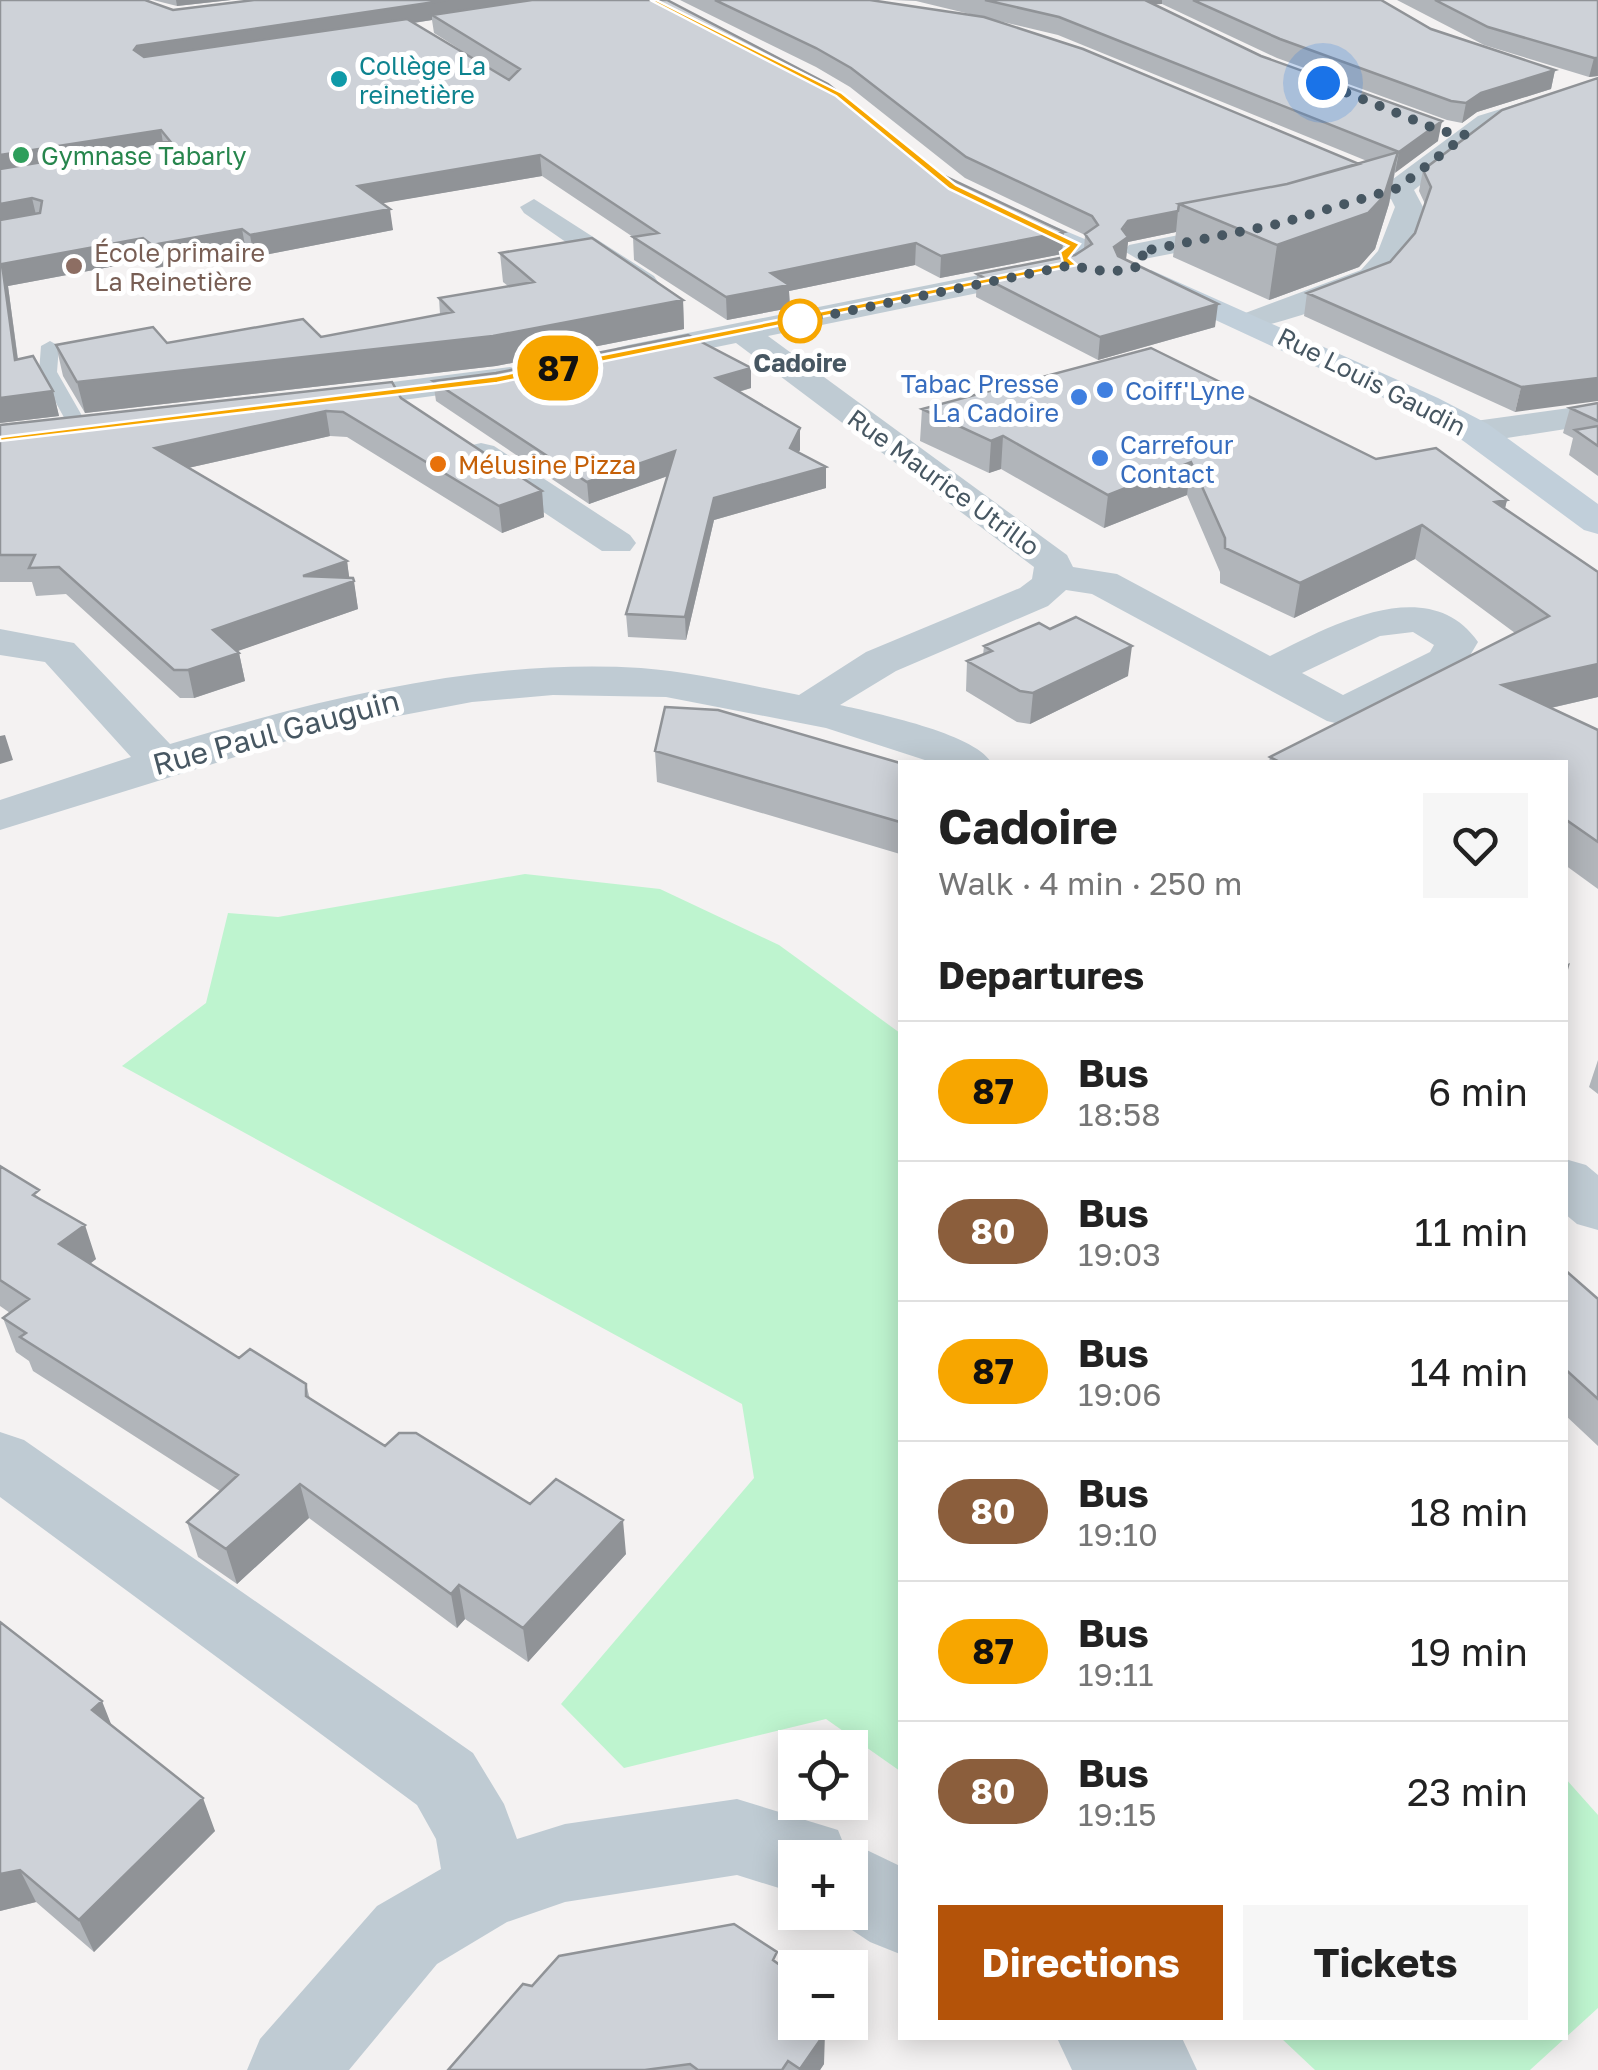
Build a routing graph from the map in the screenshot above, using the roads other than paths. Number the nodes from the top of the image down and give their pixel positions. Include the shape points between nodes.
1 (1540, 75) edge
2 (1586, 95) edge
3 (1434, 128) edge
4 (1466, 135) junction
5 (1363, 175) edge
6 (1398, 188) junction
7 (966, 194) edge
8 (534, 207) dead end
9 (1106, 262) junction
10 (1251, 322) junction
11 (732, 334) junction
12 (50, 346) dead end
13 (592, 362) edge
14 (546, 371) edge
15 (412, 391) junction
16 (294, 404) edge
17 (1598, 414) edge
18 (118, 424) edge
19 (79, 428) junction
20 (36, 432) edge
21 (1474, 432) junction
22 (1598, 522) edge
23 (616, 543) dead end
24 (1055, 576) junction
25 (0, 642) edge
26 (1269, 674) dead end
27 (810, 709) junction
28 (962, 760) edge
29 (160, 761) junction
30 (0, 816) edge
31 (1568, 1183) edge
32 (1598, 1208) edge
33 (0, 1460) edge
34 (778, 1849) edge
35 (485, 1889) junction
36 (868, 1893) edge
37 (898, 1912) edge
38 (1104, 2040) edge
39 (292, 2070) edge
40 (1153, 2070) edge

1 - 2 street
2 - 4 street via 1542,102
3 - 4 street
4 - 6 street
5 - 6 street
6 - 9 street via 1278,224
6 - 10 street via 1409,208 1392,254 1372,276
7 - 9 street, Rue Louis Gaudin
8 - 11 street, Rue Maurice Utrillo via 673,303
9 - 10 street, Rue Louis Gaudin
9 - 11 street
10 - 21 street, Rue Louis Gaudin
11 - 13 street
11 - 24 street, Rue Maurice Utrillo via 1039,549
12 - 19 lane via 48,372
14 - 15 street
15 - 16 street
15 - 23 street via 418,412
17 - 21 street
18 - 19 street
19 - 20 street
21 - 22 street, Rue Louis Gaudin
24 - 26 street via 1103,583
24 - 27 street, Rue Maurice Utrillo via 1034,598 880,665 822,694
25 - 29 street via 59,652
27 - 28 street, Rue Paul Gauguin
27 - 29 street, Rue Paul Gauguin via 638,681 445,690 315,715
29 - 30 street, Rue Paul Gauguin
31 - 32 street
33 - 35 street via 446,1778 475,1831
34 - 35 street via 737,1837 565,1863
35 - 39 street via 407,1935
36 - 37 street
38 - 40 street

